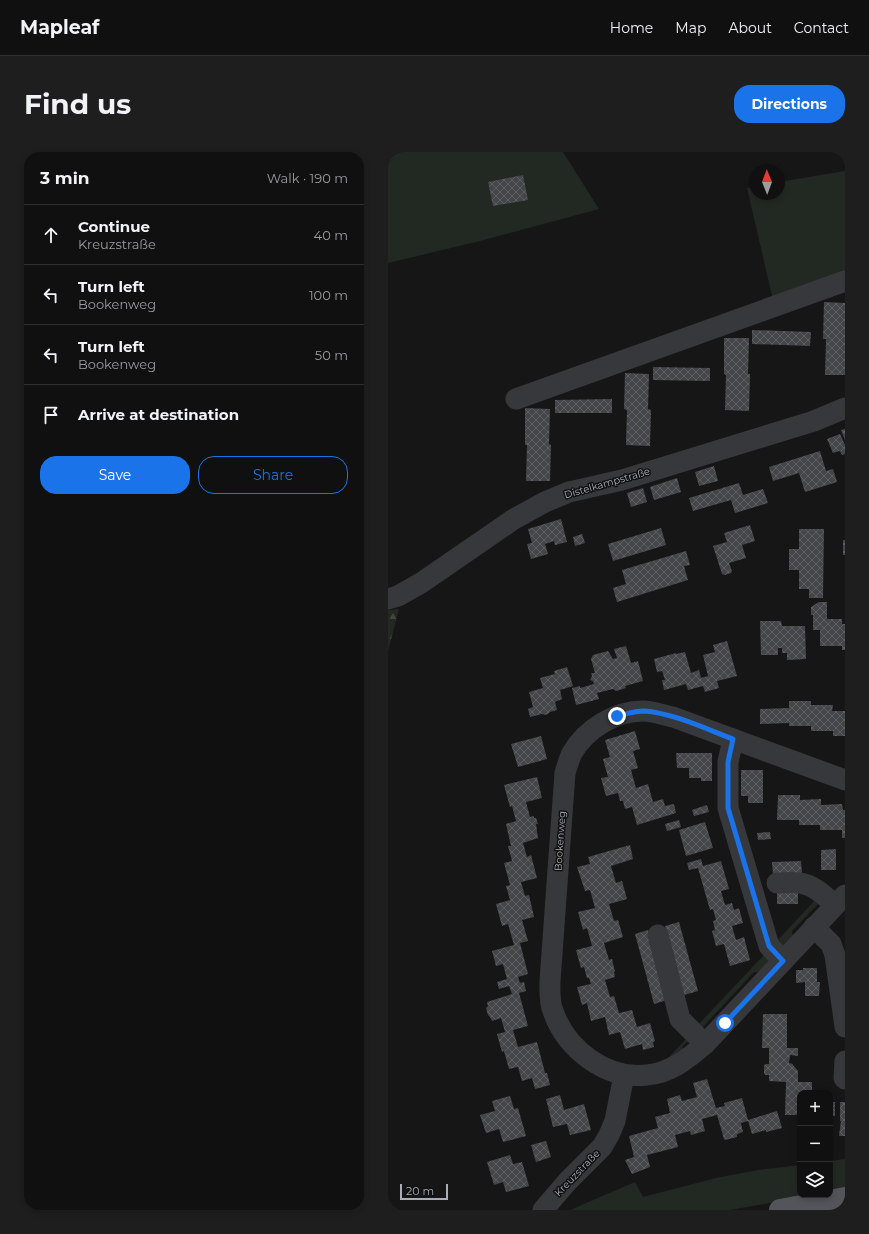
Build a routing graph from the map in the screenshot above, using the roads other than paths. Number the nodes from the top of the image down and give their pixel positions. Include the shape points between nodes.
1 (845, 281) edge
2 (516, 399) dead end
3 (845, 408) edge
4 (388, 599) edge
5 (733, 739) junction
6 (845, 780) edge
7 (777, 883) dead end
8 (840, 900) edge
9 (814, 927) junction
10 (658, 935) dead end
11 (783, 961) junction
12 (845, 1027) edge
13 (705, 1044) junction
14 (845, 1061) edge
15 (624, 1075) junction
16 (845, 1079) edge
17 (845, 1198) edge
18 (543, 1210) edge
19 (780, 1210) edge

1 - 2 street
3 - 4 street, Distelkampstraße via 814,421 622,480 569,492 545,502 514,519 422,583
5 - 6 street, Bookenweg
5 - 11 street via 728,762 728,808 769,946
5 - 15 street, Bookenweg via 658,713 630,713 617,716 587,733 572,753 565,773 550,997 558,1023 574,1047 596,1063
7 - 8 street via 800,883
8 - 9 street
9 - 11 street
9 - 12 street via 831,944 835,955
10 - 13 street via 680,1019
11 - 13 street
13 - 15 street via 686,1060 664,1071 646,1075
14 - 16 street
15 - 18 street, Kreuzstraße via 610,1135 602,1147
17 - 19 main road

